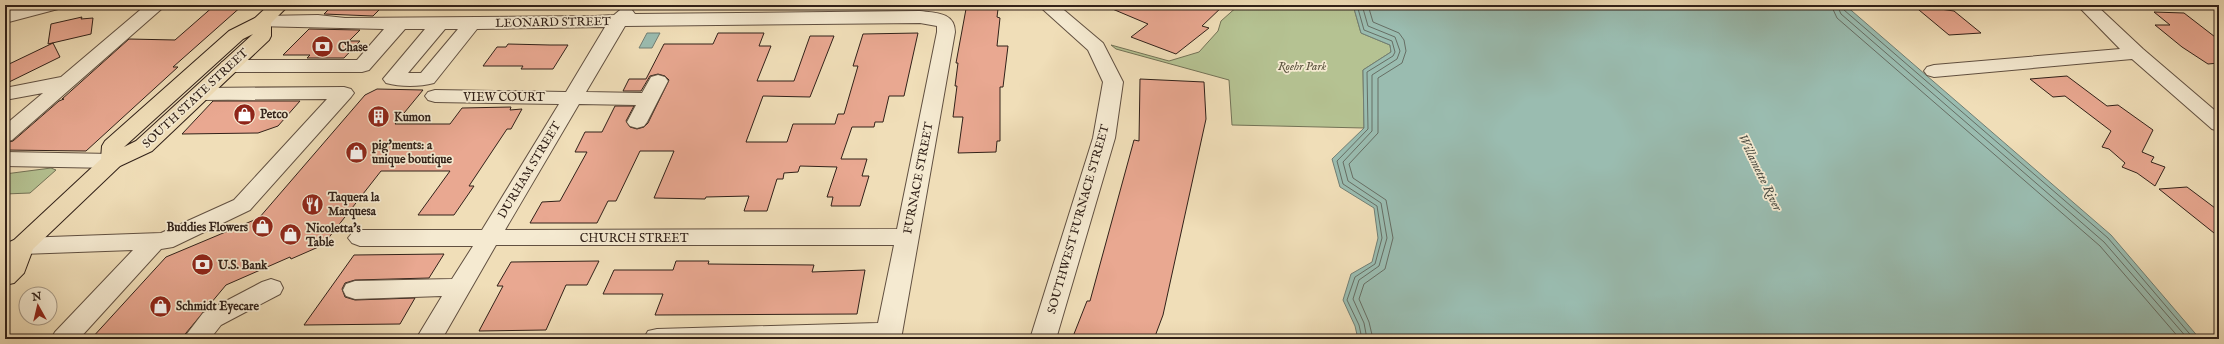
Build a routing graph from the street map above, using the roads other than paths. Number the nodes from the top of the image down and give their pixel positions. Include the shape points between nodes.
1 (52, 5) edge
2 (157, 5) edge
3 (280, 5) edge
4 (635, 5) edge
5 (1047, 5) edge
6 (2086, 5) edge
7 (848, 11) edge
8 (943, 12) edge
9 (5, 17) edge
10 (618, 21) junction
11 (262, 22) junction
12 (440, 23) junction
13 (472, 23) junction
14 (399, 24) junction
15 (2136, 53) junction
16 (229, 66) junction
17 (1934, 71) dead end
18 (658, 81) dead end
19 (68, 82) junction
20 (5, 94) edge
21 (200, 94) junction
22 (435, 96) dead end
23 (572, 97) junction
24 (649, 99) junction
25 (637, 122) dead end
26 (2219, 124) edge
27 (5, 136) edge
28 (5, 159) edge
29 (112, 161) junction
30 (907, 237) junction
31 (360, 238) dead end
32 (489, 239) junction
33 (153, 243) junction
34 (13, 250) edge
35 (5, 277) edge
36 (460, 287) junction
37 (271, 288) dead end
38 (355, 290) dead end
39 (889, 336) edge
40 (657, 338) dead end
41 (64, 339) edge
42 (196, 339) edge
43 (429, 339) edge
44 (1043, 339) edge

1 - 9 street
2 - 19 street
3 - 11 main road, SOUTH STATE STREET
4 - 10 street, DURHAM STREET
5 - 44 street, SOUTHWEST FURNACE STREET via 1096,47 1113,82 1104,138
6 - 15 street
7 - 8 street, LEONARD STREET via 920,16
7 - 10 street, LEONARD STREET
8 - 30 street, FURNACE STREET via 946,32
10 - 13 street, LEONARD STREET
10 - 23 street, DURHAM STREET
11 - 14 street, LEONARD STREET
11 - 16 main road, SOUTH STATE STREET via 262,36
11 - 29 main road, SOUTH STATE STREET via 236,34 113,146
12 - 13 street, LEONARD STREET
12 - 13 street via 393,79 428,79
12 - 14 street, LEONARD STREET
14 - 16 street via 362,66
15 - 17 street
15 - 26 street
16 - 21 main road, SOUTH STATE STREET
18 - 24 street
19 - 20 street
19 - 27 street
21 - 29 main road, SOUTH STATE STREET via 144,146
21 - 33 street via 344,93 242,204 180,236
22 - 23 street, VIEW COURT
23 - 24 street, VIEW COURT via 594,100
23 - 32 street, DURHAM STREET
24 - 25 street
28 - 29 street
29 - 34 main road, SOUTH STATE STREET
30 - 32 street, CHURCH STREET
30 - 39 street, FURNACE STREET
31 - 32 street, CHURCH STREET
32 - 36 street, DURHAM STREET
33 - 34 street
33 - 41 street
34 - 35 main road, SOUTH STATE STREET via 15,267
36 - 38 street
36 - 43 street, DURHAM STREET
37 - 42 street via 212,319
39 - 40 street

